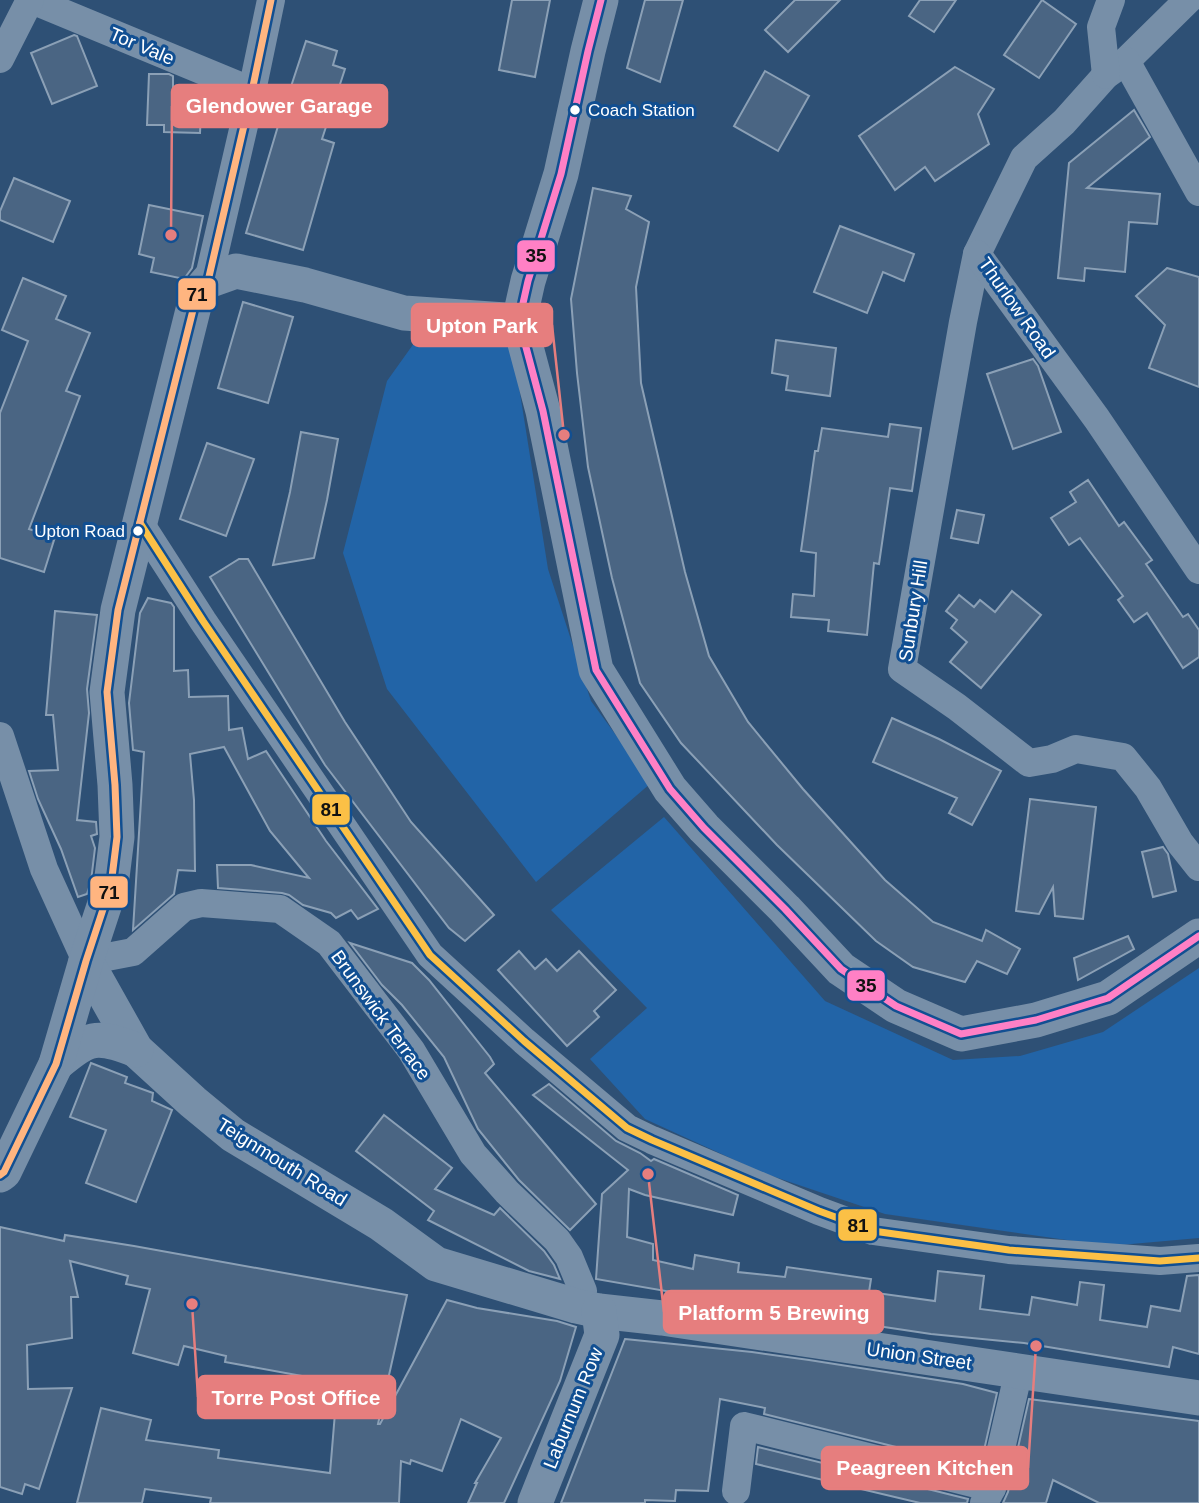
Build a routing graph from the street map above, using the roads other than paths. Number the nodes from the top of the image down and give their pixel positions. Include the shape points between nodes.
1 (31, 0) edge
2 (271, 0) edge
3 (601, 0) edge
4 (1111, 0) edge
5 (1188, 0) edge
6 (0, 60) edge
7 (1116, 68) junction
8 (253, 91) junction
9 (1199, 192) edge
10 (977, 254) junction
11 (208, 281) junction
12 (519, 321) junction
13 (140, 523) junction
14 (1199, 569) edge
15 (0, 736) edge
16 (1199, 867) edge
17 (1199, 936) edge
18 (86, 961) junction
19 (136, 1049) junction
20 (56, 1064) junction
21 (0, 1175) edge
22 (1199, 1258) edge
23 (436, 1264) joint
24 (587, 1308) junction
25 (1019, 1370) junction
26 (1199, 1398) edge
27 (736, 1491) dead end
28 (988, 1496) edge
29 (535, 1503) edge

1 - 6 street, Tor Vale
1 - 8 street, Tor Vale
2 - 8 street
3 - 12 street via 561,174
4 - 7 street via 1101,27
5 - 7 street, Thurlow Road
7 - 9 street
7 - 10 street, Thurlow Road via 1024,158
8 - 11 street
10 - 14 street, Thurlow Road
10 - 16 street, Sunbury Hill via 902,669 1029,763 1076,749 1123,757
11 - 12 street via 236,271 404,313
11 - 13 street via 197,294
12 - 17 street via 543,411 596,670 670,789 841,969 896,1006 961,1034 1036,1020 1108,998
13 - 18 street via 118,610 107,692 117,837 111,885
13 - 22 street via 430,954 627,1128 873,1231 1009,1250 1160,1261
15 - 18 street, Teignmouth Road via 44,869
18 - 19 street, Teignmouth Road
18 - 20 street
18 - 24 street, Brunswick Terrace via 133,952 184,908 201,903 280,909 329,943 411,1050 473,1154 557,1240 569,1257
19 - 20 street, Teignmouth Road via 111,1040 92,1040
19 - 23 street, Teignmouth Road via 233,1135 381,1224
20 - 21 street
23 - 24 street, Union Street
24 - 25 street, Union Street
24 - 29 street, Laburnum Row via 602,1335
25 - 26 street, Union Street
25 - 28 street
27 - 28 street via 744,1426

